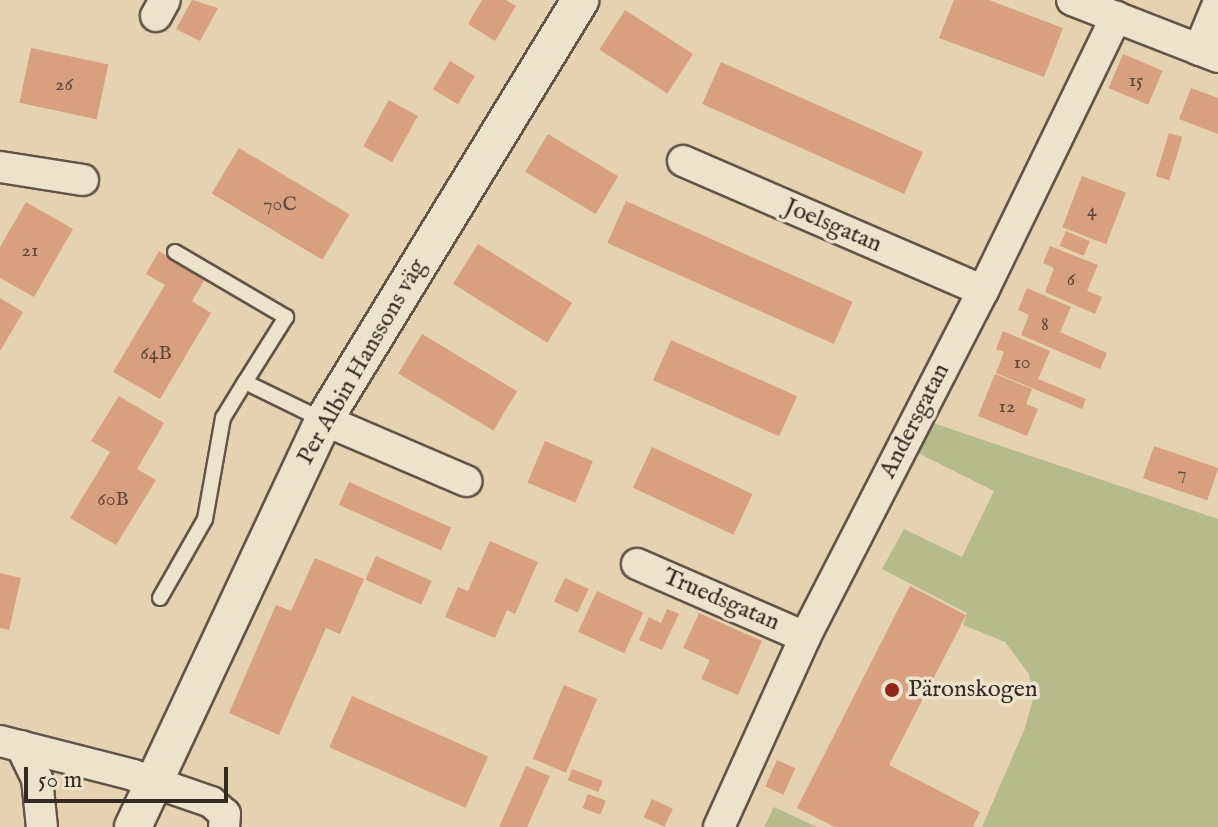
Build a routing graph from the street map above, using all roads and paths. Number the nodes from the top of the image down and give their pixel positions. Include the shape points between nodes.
1 (1072, 0) edge
2 (575, 1) edge
3 (1218, 4) edge
4 (1116, 17) junction
5 (1208, 54) edge
6 (683, 161) dead end
7 (0, 167) edge
8 (83, 180) dead end
9 (175, 252) dead end
10 (983, 291) junction
11 (245, 382) junction
12 (324, 420) junction
13 (466, 481) dead end
14 (637, 564) dead end
15 (160, 598) dead end
16 (805, 637) junction
17 (10, 744) edge
18 (151, 781) junction
19 (42, 827) edge
20 (133, 827) edge
21 (224, 827) edge
22 (719, 827) edge

1 - 4 street
2 - 12 street, Per Albin Hanssons väg
3 - 5 street
4 - 5 street
4 - 10 street, Andersgatan
6 - 10 street, Joelsgatan
7 - 8 street
9 - 11 lane via 286,317
10 - 16 street, Andersgatan
11 - 12 lane
11 - 15 lane via 223,418 205,519
12 - 13 street
12 - 18 street, Per Albin Hanssons väg
14 - 16 street, Truedsgatan
16 - 22 street, Andersgatan
17 - 18 street
17 - 19 street via 37,779
18 - 20 street, Per Albin Hanssons väg
18 - 21 street via 211,802 225,814

